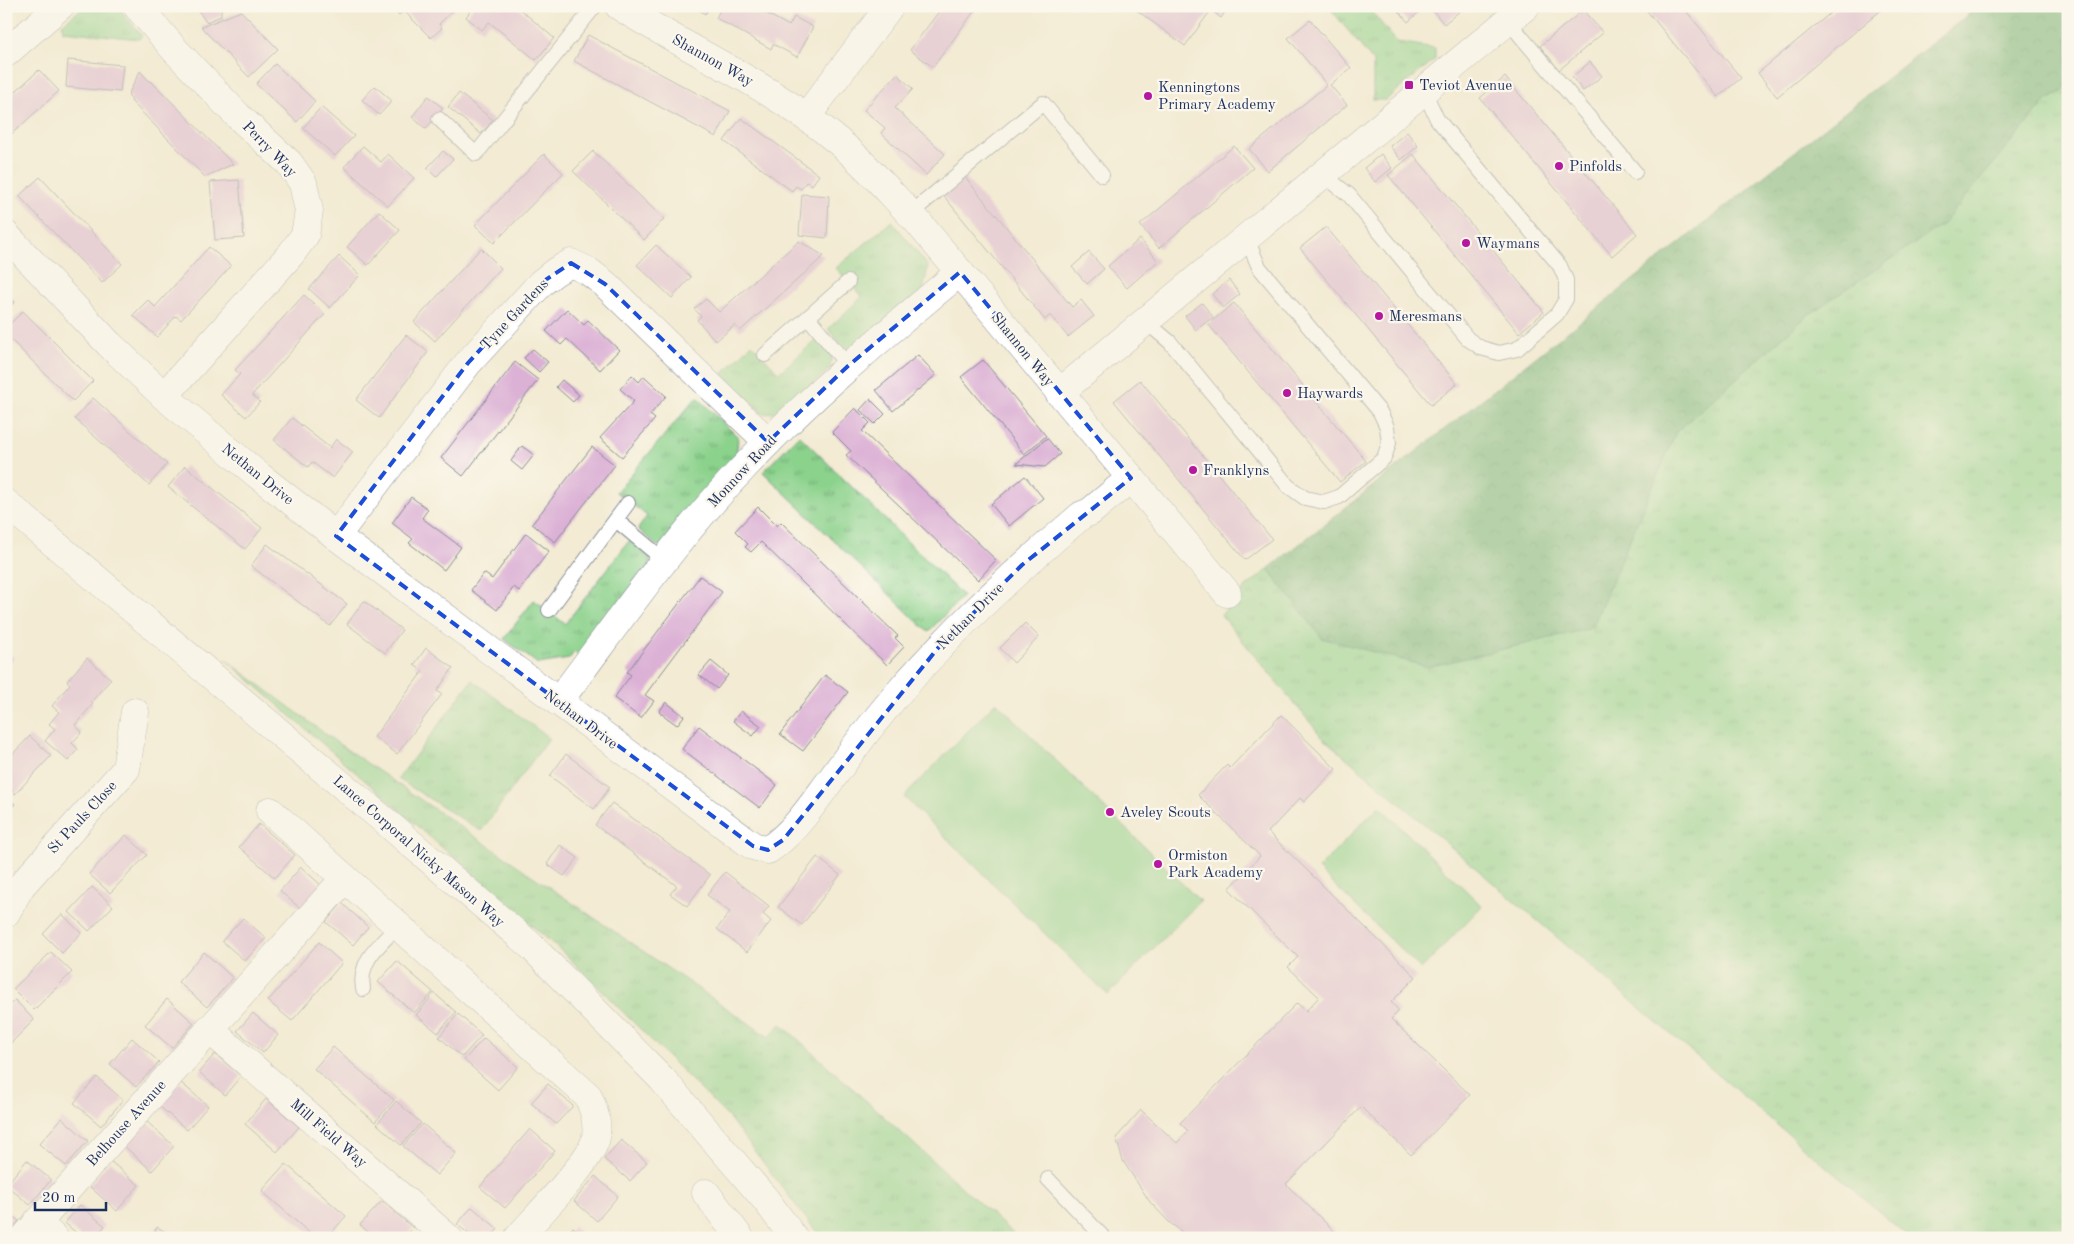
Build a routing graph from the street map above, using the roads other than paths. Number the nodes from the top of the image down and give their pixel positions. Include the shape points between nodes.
1 (60, 6) edge
2 (137, 6) edge
3 (594, 6) edge
4 (619, 6) edge
5 (890, 6) edge
6 (1517, 14) edge
7 (6, 53) edge
8 (1424, 91) junction
9 (806, 118) junction
10 (439, 119) dead end
11 (1635, 172) dead end
12 (1322, 174) junction
13 (1102, 175) dead end
14 (910, 214) junction
15 (6, 235) edge
16 (1246, 237) junction
17 (960, 272) junction
18 (848, 282) dead end
19 (808, 317) junction
20 (1145, 322) junction
21 (765, 355) dead end
22 (848, 366) junction
23 (1059, 392) junction
24 (164, 396) junction
25 (768, 442) junction
26 (1131, 478) junction
27 (6, 503) edge
28 (628, 503) dead end
29 (616, 520) junction
30 (336, 536) junction
31 (664, 561) junction
32 (1227, 593) dead end
33 (549, 610) dead end
34 (558, 702) junction
35 (135, 712) dead end
36 (270, 811) dead end
37 (345, 878) junction
38 (6, 913) edge
39 (398, 926) junction
40 (363, 989) dead end
41 (209, 1029) junction
42 (1048, 1179) dead end
43 (706, 1193) dead end
44 (38, 1233) edge
45 (448, 1238) edge
46 (518, 1238) edge
47 (740, 1238) edge
48 (794, 1238) edge
49 (1104, 1238) edge

1 - 7 street
2 - 24 street, Perry Way via 219,96 289,163 303,184 309,211 305,235 292,254
3 - 10 lane via 476,154
4 - 9 street, Shannon Way via 724,64
5 - 9 street
6 - 8 street
6 - 11 lane
8 - 12 street
8 - 12 lane via 1437,119 1560,266 1566,280 1566,299 1557,314 1517,349 1499,353 1481,348 1468,339 1349,195
9 - 14 street, Shannon Way via 874,174
12 - 16 street
13 - 14 lane via 1043,104
14 - 17 street, Shannon Way
15 - 24 street, Nethan Drive
16 - 20 street
16 - 20 lane via 1259,267 1380,412 1387,427 1389,442 1384,458 1339,497 1324,502 1305,498 1288,486 1170,342
17 - 22 street, Monnow Road
17 - 23 street, Shannon Way
18 - 19 lane
19 - 21 lane
19 - 22 lane
20 - 23 street
22 - 25 street, Monnow Road
23 - 26 street, Shannon Way
24 - 30 street, Nethan Drive
25 - 30 street, Tyne Gardens via 605,284 571,263 542,283 468,363
25 - 31 street, Monnow Road via 705,510
26 - 32 street, Shannon Way
26 - 34 street, Nethan Drive via 1022,566 965,620 892,700 795,828 768,850 753,846
27 - 48 street, Lance Corporal Nicky Mason Way via 531,946 662,1079 766,1200
28 - 29 lane
29 - 31 lane
29 - 33 lane
30 - 34 street, Nethan Drive
31 - 34 street, Monnow Road
35 - 38 street, St Pauls Close via 126,769 21,886
36 - 37 street
37 - 39 street
37 - 41 street, Belhouse Avenue
39 - 40 lane via 364,966
39 - 46 street via 588,1096 596,1116 596,1139 587,1159
41 - 44 street, Belhouse Avenue
41 - 45 street, Mill Field Way
42 - 49 lane
43 - 47 street

